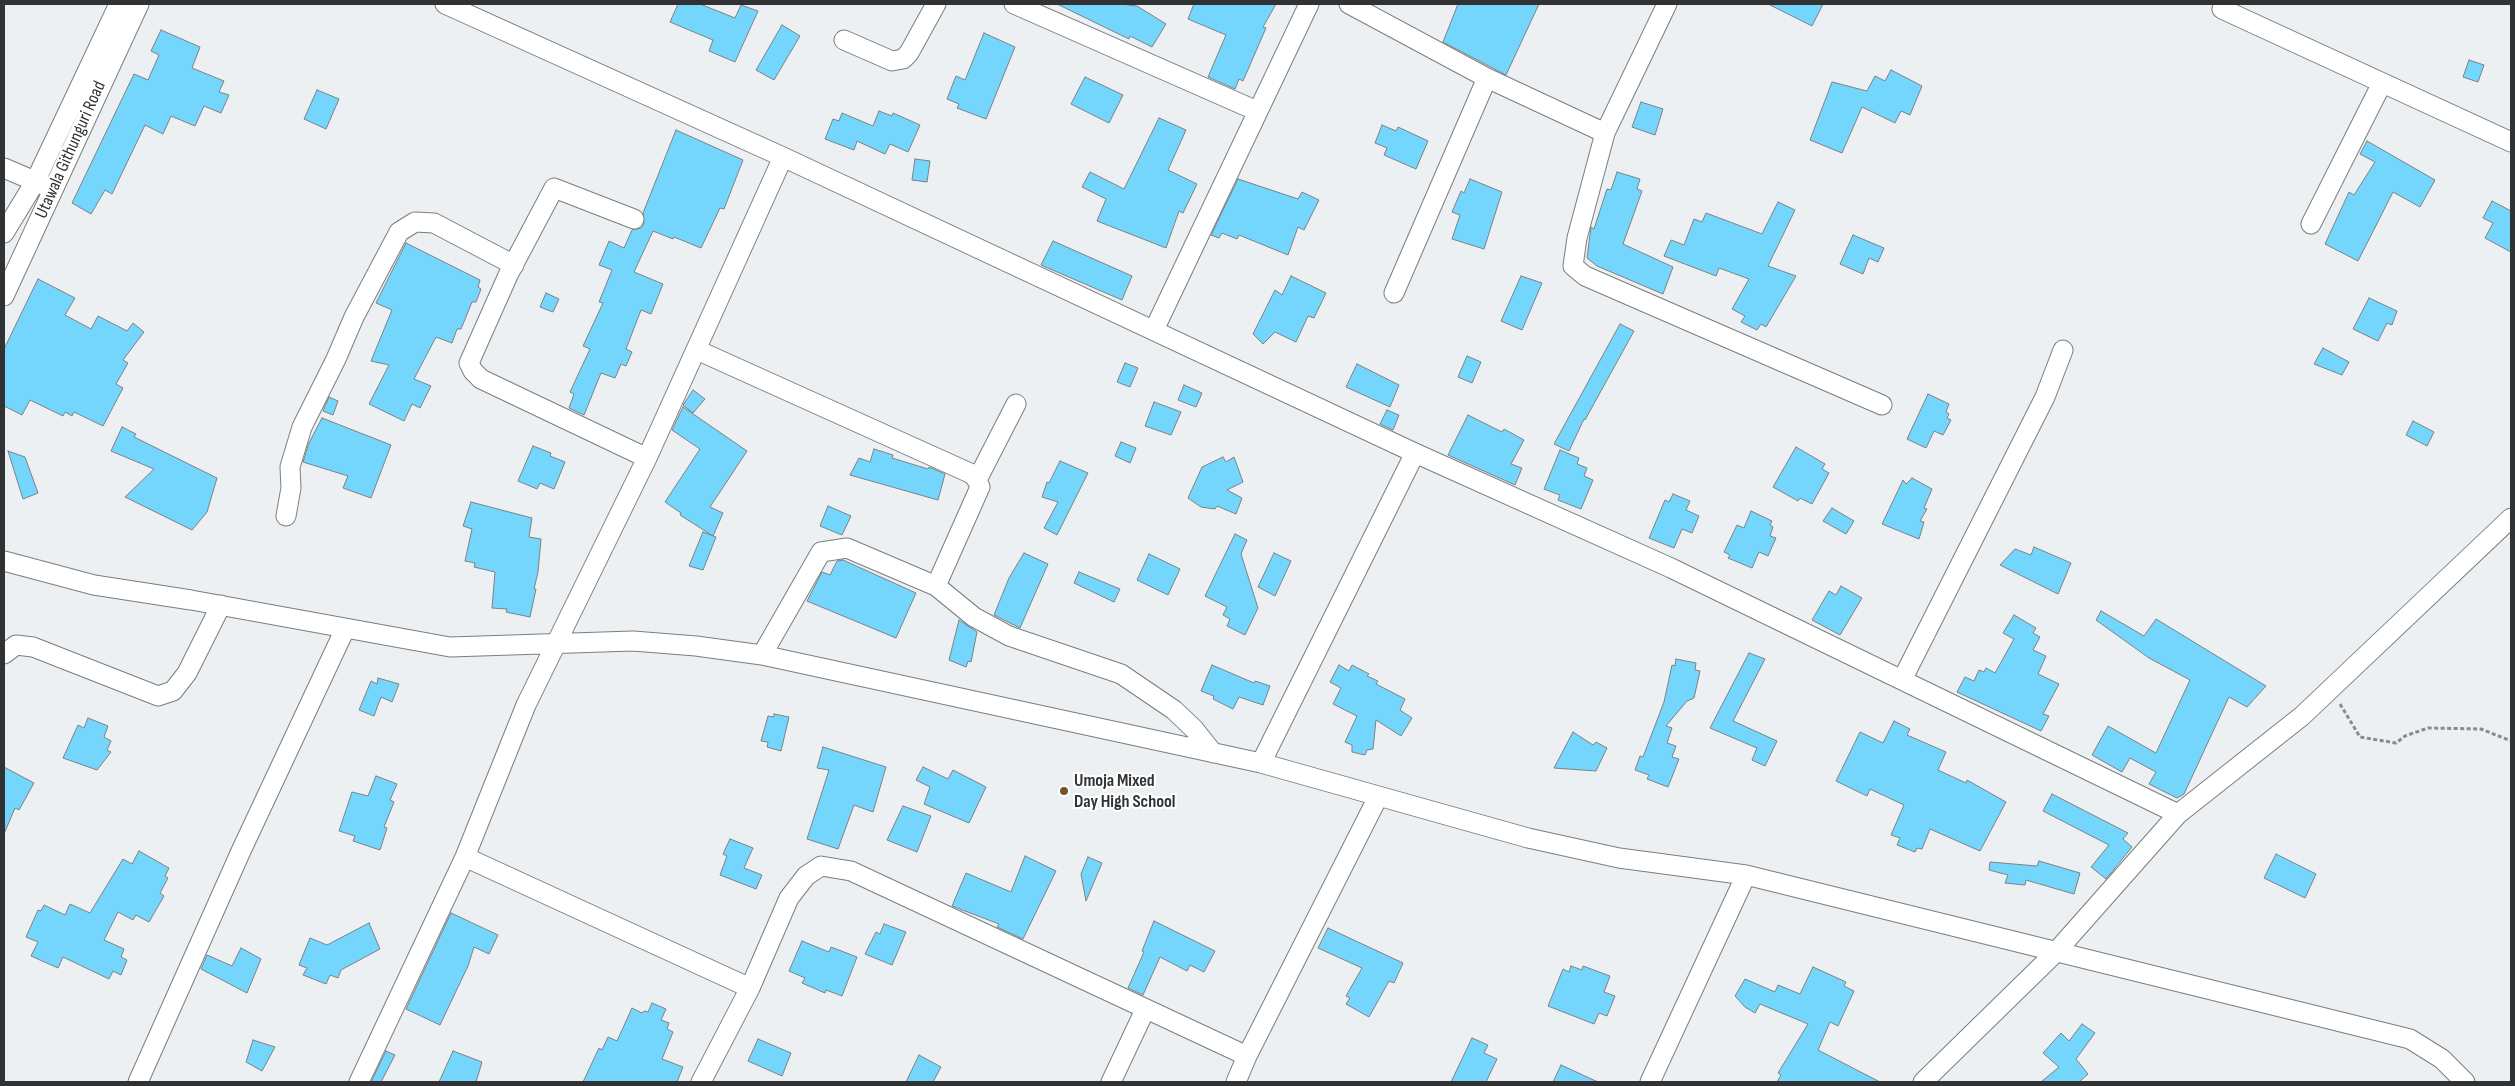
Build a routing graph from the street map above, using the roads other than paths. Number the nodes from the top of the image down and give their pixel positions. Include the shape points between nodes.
1 (119, 4) edge
2 (139, 4) edge
3 (445, 4) edge
4 (936, 4) edge
5 (1014, 4) edge
6 (1309, 4) edge
7 (1350, 4) edge
8 (1667, 4) edge
9 (2220, 5) edge
10 (844, 40) dead end
11 (1487, 78) junction
12 (2382, 83) junction
13 (1257, 111) junction
14 (1605, 133) junction
15 (2511, 142) edge
16 (783, 157) junction
17 (4, 168) edge
18 (36, 182) junction
19 (54, 188) junction
20 (634, 219) dead end
21 (2311, 224) dead end
22 (4, 232) edge
23 (514, 265) junction
24 (1394, 293) dead end
25 (4, 296) edge
26 (1154, 330) junction
27 (697, 350) junction
28 (2063, 350) dead end
29 (1016, 404) dead end
30 (1882, 405) dead end
31 (1415, 453) junction
32 (647, 458) junction
33 (977, 480) junction
34 (286, 516) dead end
35 (2511, 518) edge
36 (4, 561) edge
37 (936, 586) junction
38 (221, 605) junction
39 (345, 629) junction
40 (556, 643) junction
41 (4, 654) edge
42 (762, 656) junction
43 (1902, 680) junction
44 (1214, 753) junction
45 (1262, 763) junction
46 (1378, 797) junction
47 (2178, 814) junction
48 (465, 857) junction
49 (1746, 875) junction
50 (2054, 952) junction
51 (750, 988) junction
52 (1145, 1010) junction
53 (1247, 1056) junction
54 (138, 1082) edge
55 (359, 1082) edge
56 (701, 1082) edge
57 (1111, 1082) edge
58 (1236, 1082) edge
59 (1650, 1082) edge
60 (1923, 1082) edge
61 (2465, 1082) edge

1 - 18 street
2 - 19 street, Utawala Githunguri Road
3 - 16 street
4 - 10 street via 903,59 892,61
5 - 13 street
6 - 13 street
7 - 11 street
8 - 14 street
9 - 12 street
11 - 14 street
11 - 24 street
12 - 15 street
12 - 21 street
13 - 26 street
14 - 30 street via 1577,238 1573,266 1585,276
16 - 26 street
16 - 27 street
17 - 18 street
18 - 19 street
18 - 22 street
19 - 25 street, Utawala Githunguri Road
20 - 23 street via 554,188
23 - 32 street via 469,363 473,371 481,379
23 - 34 street via 434,223 415,222 399,232 354,316 302,426 290,466
26 - 31 street
27 - 32 street
27 - 33 street via 954,465
28 - 43 street via 2045,396
29 - 33 street
31 - 43 street via 1671,568
31 - 45 street
32 - 40 street
33 - 37 street via 980,488
35 - 47 street via 2302,716
36 - 38 street via 94,585
37 - 42 street via 847,548 821,552
37 - 44 street via 974,617 1009,636 1121,674 1174,710
38 - 39 street
38 - 41 street via 187,673 172,691 158,696 33,647 16,646
39 - 40 street via 450,647
39 - 54 street via 232,869
40 - 42 street via 633,641
40 - 48 street via 526,704
42 - 44 street
43 - 47 street
44 - 45 street
45 - 46 street
46 - 49 street via 1528,838 1618,858
46 - 53 street
47 - 50 street
48 - 51 street
48 - 55 street
49 - 50 street
49 - 59 street
50 - 60 street
50 - 61 street via 2410,1039 2436,1054
51 - 52 street via 789,898 806,876 821,866 851,871
51 - 56 street
52 - 53 street
52 - 57 street
53 - 58 street

